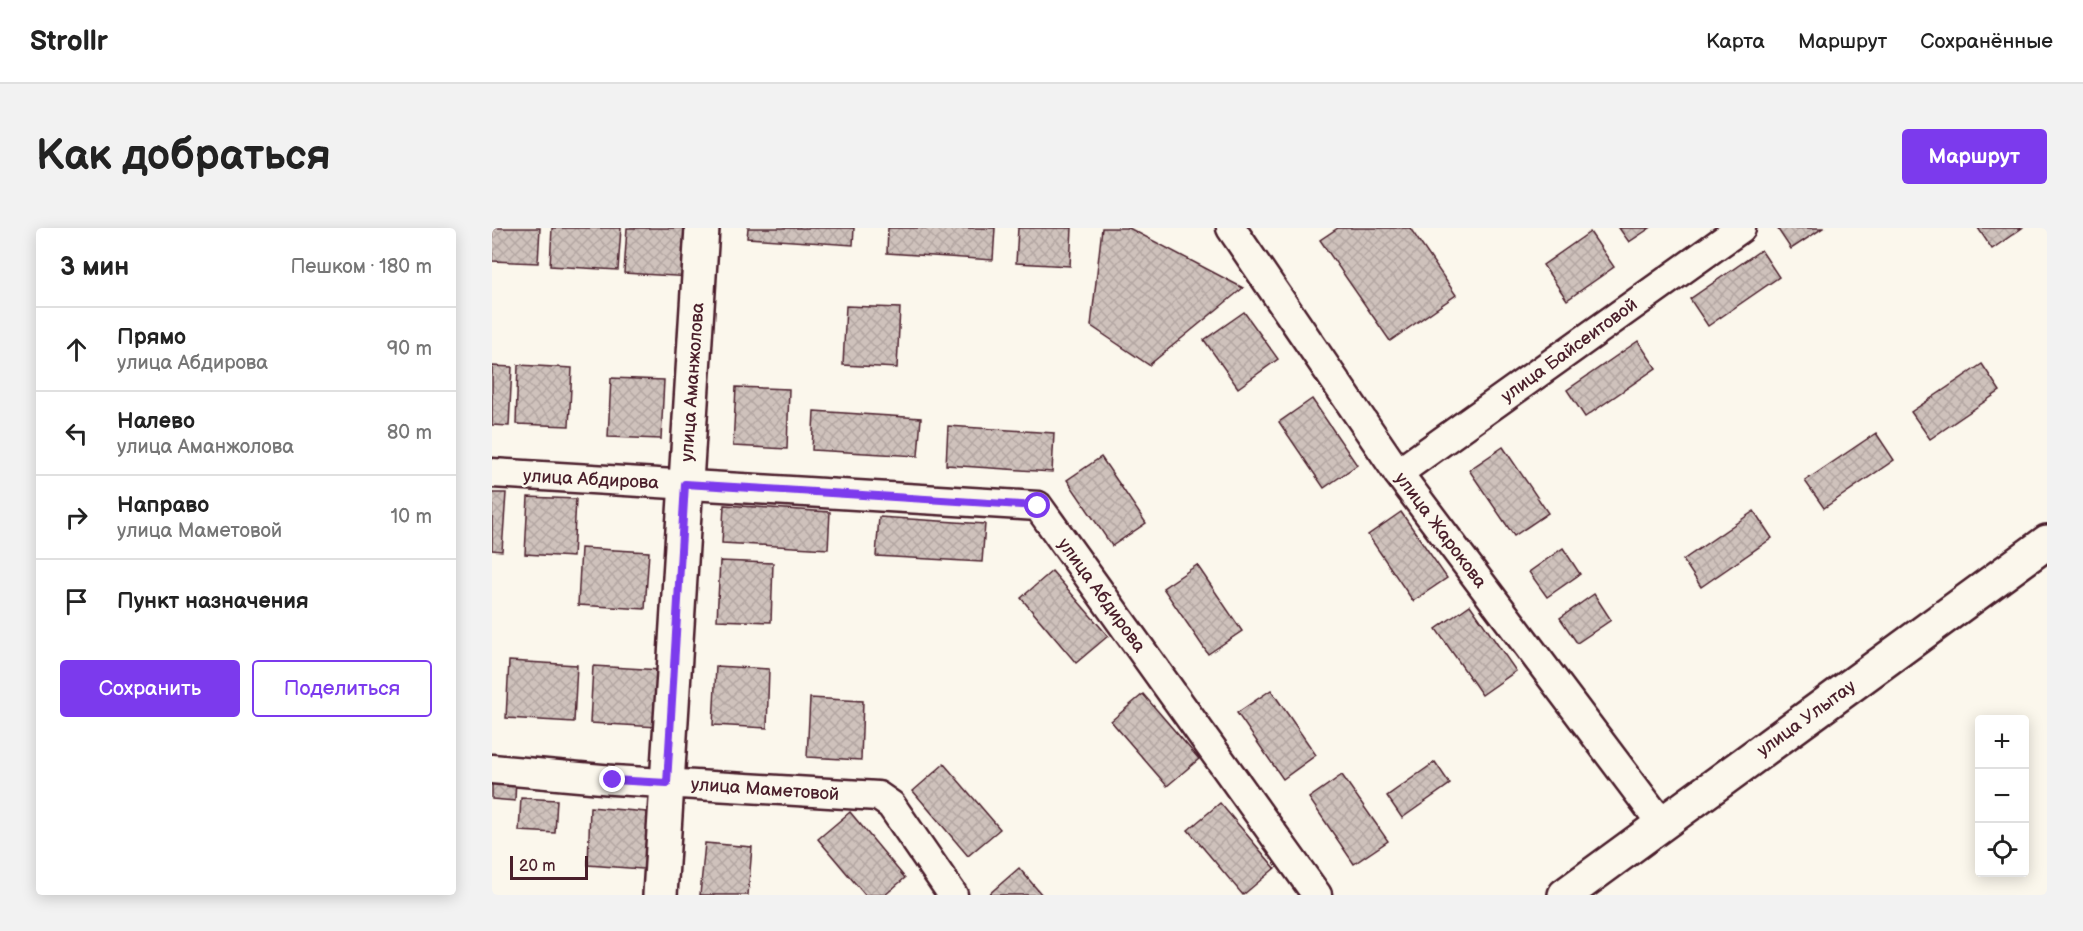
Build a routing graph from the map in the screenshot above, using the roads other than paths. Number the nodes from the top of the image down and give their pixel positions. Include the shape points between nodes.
1 (702, 228) edge
2 (1231, 228) edge
3 (1740, 228) edge
4 (492, 473) edge
5 (1398, 473) junction
6 (685, 484) junction
7 (2047, 542) edge
8 (492, 769) edge
9 (667, 783) junction
10 (1662, 824) junction
11 (660, 895) edge
12 (953, 895) edge
13 (1317, 895) edge
14 (1565, 895) edge

1 - 6 street, улица Аманжолова
2 - 5 street, улица Жарокова
3 - 5 street, улица Байсеитовой
4 - 6 street, улица Абдирова
5 - 10 street, улица Жарокова
6 - 9 street, улица Аманжолова
6 - 13 street, улица Абдирова via 1038,506
7 - 10 street, улица Улытау
8 - 9 street, улица Маметовой
9 - 11 street, улица Аманжолова
9 - 12 street, улица Маметовой via 878,796 891,805
10 - 14 street, улица Улытау

